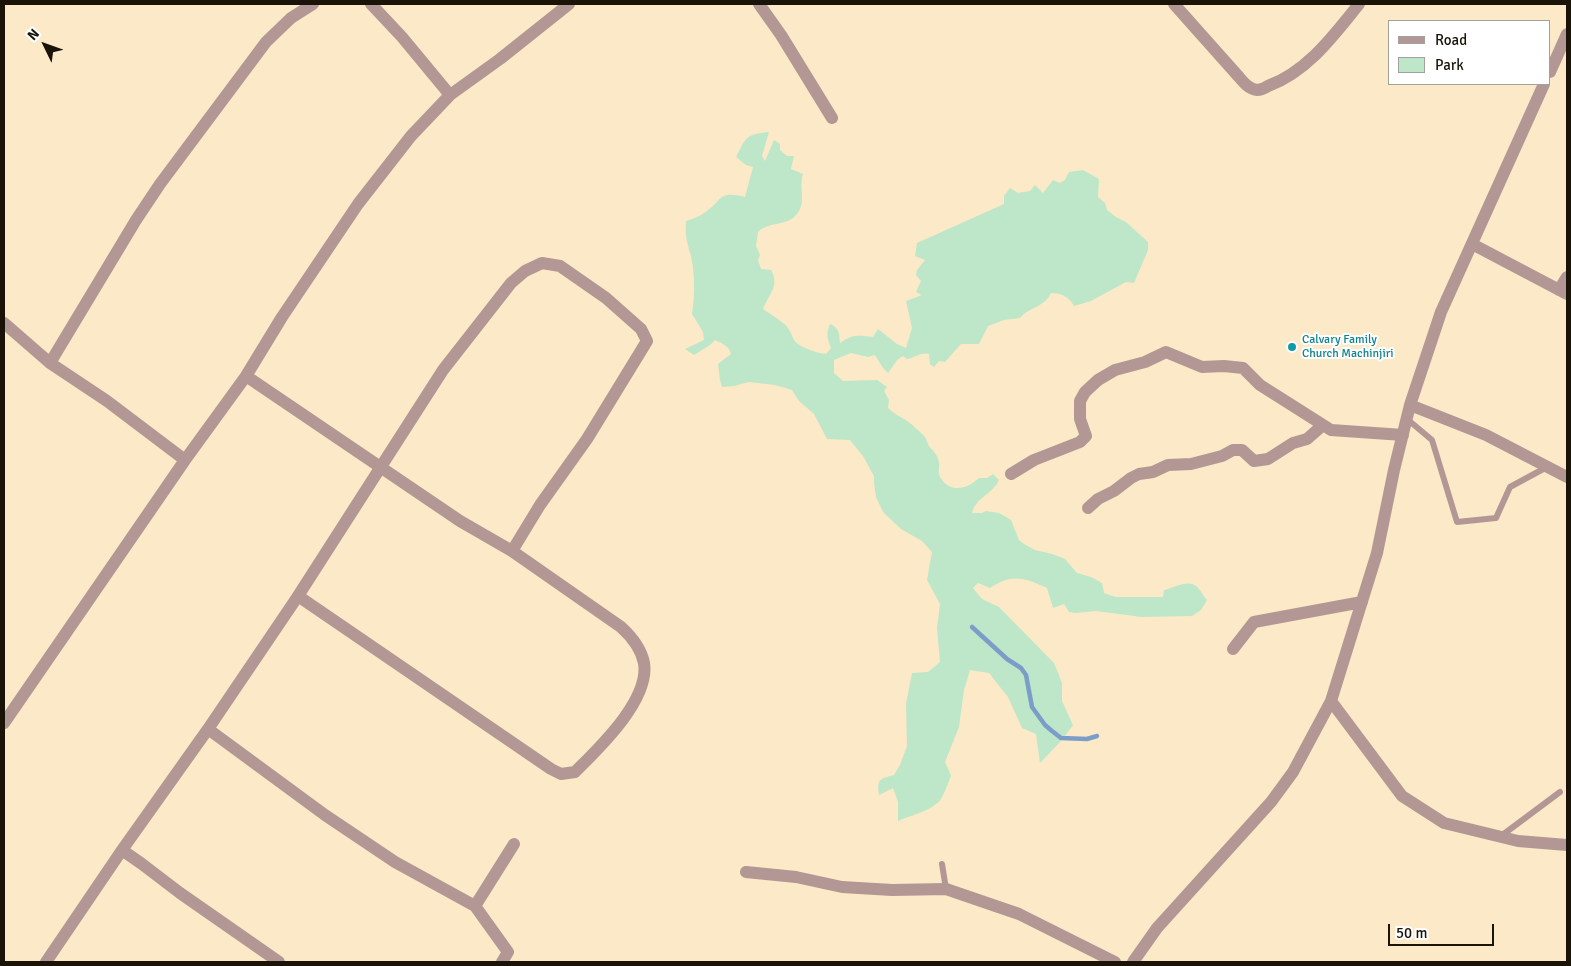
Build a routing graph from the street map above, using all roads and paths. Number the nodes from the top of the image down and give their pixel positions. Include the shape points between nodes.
1 (313, 4) edge
2 (371, 4) edge
3 (569, 4) edge
4 (759, 4) edge
5 (1174, 4) edge
6 (1359, 4) edge
7 (1567, 34) edge
8 (1551, 70) edge
9 (1544, 85) edge
10 (450, 96) junction
11 (832, 118) dead end
12 (1472, 244) junction
13 (1567, 277) edge
14 (1563, 292) edge
15 (4, 323) edge
16 (50, 364) junction
17 (246, 376) junction
18 (1410, 405) junction
19 (1406, 419) junction
20 (1323, 425) junction
21 (1403, 435) junction
22 (185, 460) junction
23 (380, 467) junction
24 (1548, 467) junction
25 (1011, 474) dead end
26 (1567, 477) edge
27 (1088, 508) dead end
28 (512, 551) junction
29 (298, 596) junction
30 (1362, 602) junction
31 (1233, 649) dead end
32 (1331, 701) junction
33 (4, 722) edge
34 (208, 729) junction
35 (1560, 792) dead end
36 (1500, 837) junction
37 (514, 844) dead end
38 (1567, 845) edge
39 (122, 850) junction
40 (942, 864) dead end
41 (746, 872) dead end
42 (946, 889) junction
43 (475, 906) junction
44 (46, 962) edge
45 (279, 962) edge
46 (502, 962) edge
47 (1115, 962) edge
48 (1132, 962) edge

1 - 16 street via 291,18 266,42 160,184
2 - 10 street
3 - 10 street
4 - 11 street
5 - 6 street via 1239,77 1250,88 1259,90 1275,84 1304,65
7 - 8 street
9 - 12 street
10 - 17 street via 411,136 358,204 282,316
12 - 14 street
12 - 18 street via 1441,312
13 - 14 street
15 - 16 street
16 - 22 street via 107,401
17 - 22 street
17 - 23 street
18 - 19 street
18 - 24 street via 1486,435
19 - 21 street
19 - 24 lane via 1432,440 1457,522 1496,518 1510,487
20 - 21 street via 1331,430
20 - 25 street via 1260,386 1243,368 1202,366 1166,352 1115,370 1098,380 1080,401 1080,419 1086,436 1080,442 1034,460
20 - 27 street via 1308,439 1293,443 1268,459 1254,460 1242,450 1233,450 1203,461 1168,465 1139,474
21 - 30 street via 1377,552
22 - 33 street
23 - 28 street via 460,522
23 - 28 street via 443,370 511,283 542,263 560,266 606,298 641,329 647,341 587,439 540,504
23 - 29 street
24 - 26 street
28 - 29 street via 621,628 636,643 644,664 638,694 618,724 575,772 561,774 551,769
29 - 34 street
30 - 31 street via 1254,622
30 - 32 street
32 - 36 street via 1402,796 1444,823
32 - 48 street via 1282,788 1157,928
34 - 39 street
34 - 43 street via 395,862
35 - 36 lane
36 - 38 street
37 - 43 street
39 - 44 street
39 - 45 street
40 - 42 lane
41 - 42 street via 796,877 842,887
42 - 47 street via 1019,914
43 - 46 street via 508,952

